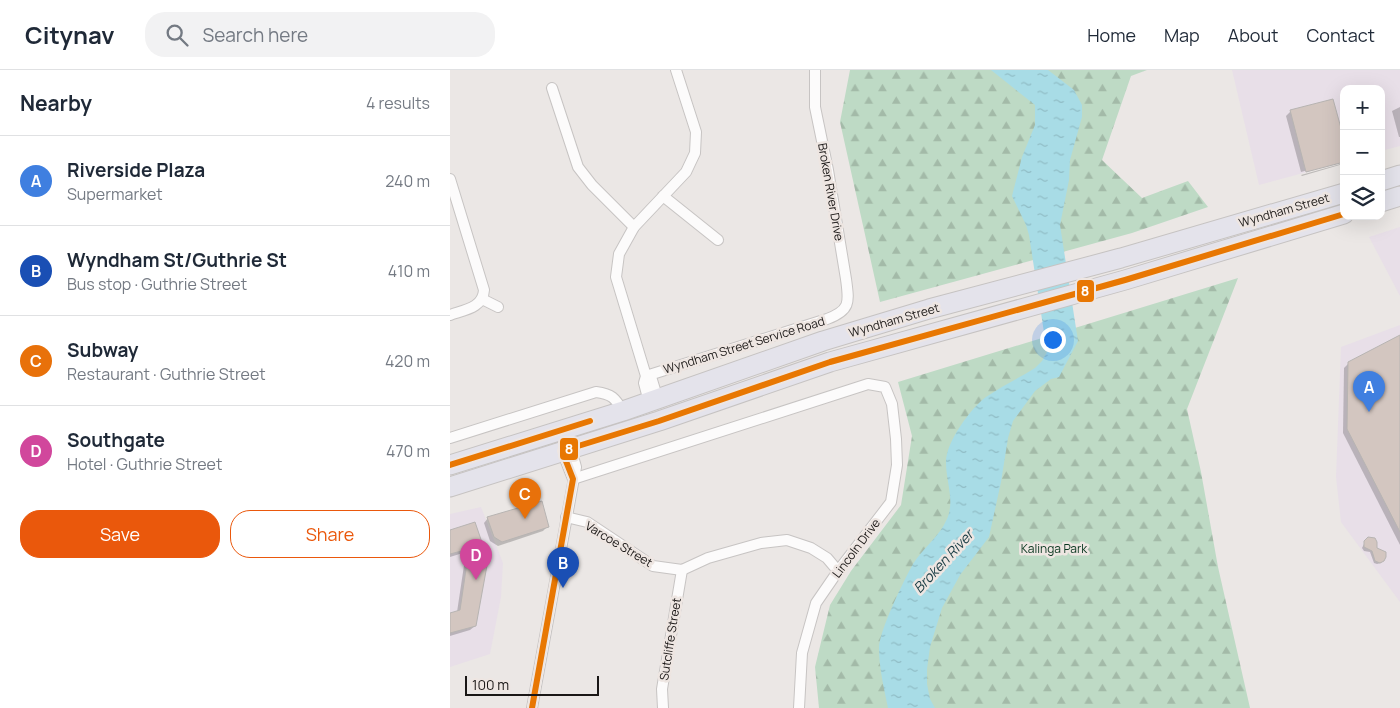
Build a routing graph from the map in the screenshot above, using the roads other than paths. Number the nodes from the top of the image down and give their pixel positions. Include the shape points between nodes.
1 (676, 70) edge
2 (815, 70) edge
3 (552, 88) dead end
4 (1400, 175) edge
5 (450, 179) edge
6 (1385, 180) edge
7 (1340, 194) edge
8 (663, 196) junction
9 (1340, 215) edge
10 (1251, 220) junction
11 (634, 228) junction
12 (1279, 234) junction
13 (718, 240) dead end
14 (482, 300) junction
15 (498, 307) dead end
16 (842, 312) joint
17 (450, 315) edge
18 (646, 376) junction
19 (653, 401) junction
20 (623, 411) junction
21 (660, 421) junction
22 (560, 430) junction
23 (450, 438) edge
24 (567, 450) junction
25 (450, 464) edge
26 (573, 479) junction
27 (450, 487) edge
28 (566, 517) junction
29 (682, 570) junction
30 (838, 571) junction
31 (532, 708) edge
32 (663, 708) edge
33 (799, 708) edge

1 - 8 street via 696,132 695,153 686,172
2 - 16 street, Broken River Drive via 815,107 848,297
3 - 11 street via 578,167
4 - 6 highway
5 - 14 street via 484,286
7 - 10 highway, Wyndham Street
8 - 11 street
8 - 13 street
9 - 12 highway, Wyndham Street
10 - 12 highway via 1256,228
10 - 19 highway, Wyndham Street via 823,341
11 - 18 street via 620,254 616,277
12 - 21 highway, Wyndham Street via 830,362
14 - 15 street
14 - 17 street via 473,307
16 - 18 street, Wyndham Street Service Road
18 - 19 street via 644,383
19 - 20 highway, Wyndham Street
19 - 21 highway
20 - 22 highway, Wyndham Street
20 - 23 street via 616,399 596,392
21 - 24 highway, Wyndham Street
22 - 24 highway
22 - 25 highway, Wyndham Street
24 - 26 street via 568,468
24 - 27 highway, Wyndham Street
26 - 28 street
26 - 30 street, Lincoln Drive via 868,384 884,387 892,404 898,465 890,502
28 - 29 street, Varcoe Street via 587,522 653,566
28 - 31 street
29 - 30 street via 708,558 761,543 787,540 811,548
29 - 32 street, Sutcliffe Street via 662,689
30 - 33 street, Lincoln Drive via 816,603 802,653

